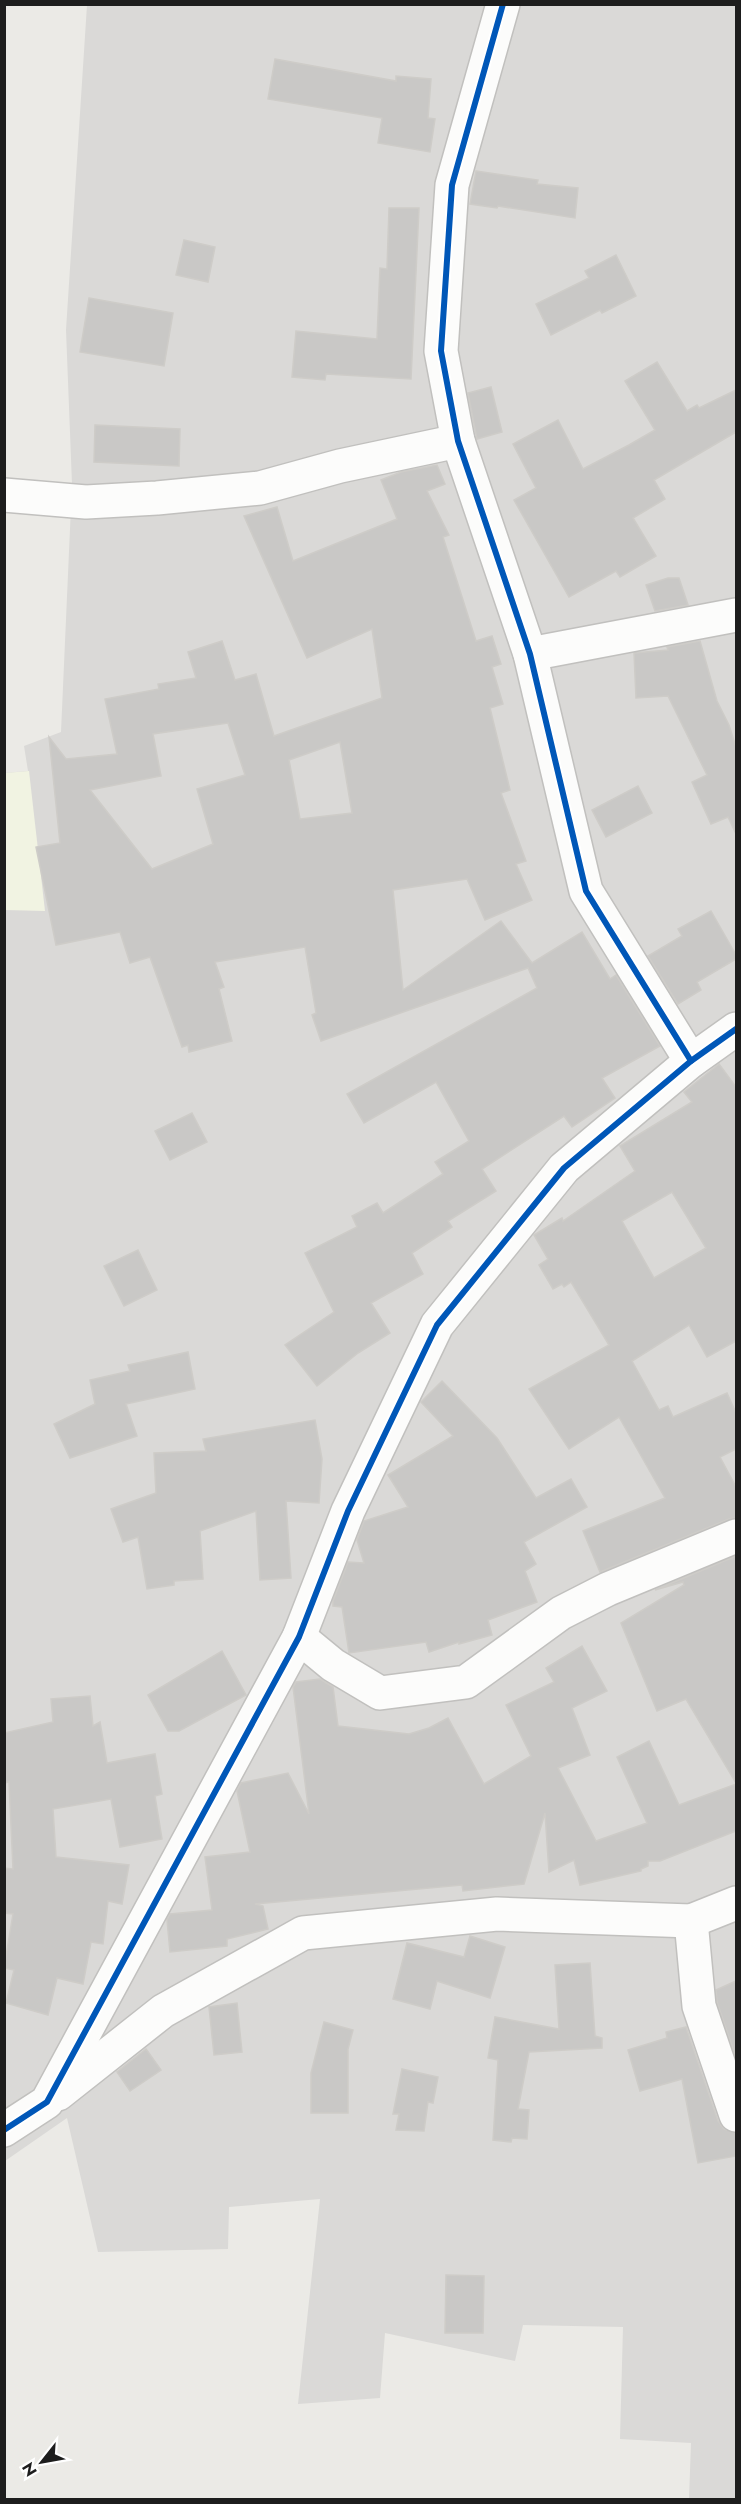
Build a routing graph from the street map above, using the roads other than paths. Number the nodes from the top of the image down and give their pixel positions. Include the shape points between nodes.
1 (503, 4) edge
2 (458, 441) junction
3 (4, 495) edge
4 (736, 615) edge
5 (530, 654) junction
6 (736, 1029) edge
7 (691, 1061) junction
8 (736, 1536) edge
9 (299, 1637) junction
10 (736, 1903) edge
11 (691, 1921) junction
12 (47, 2102) junction
13 (736, 2115) edge
14 (4, 2130) edge

1 - 2 street via 452,185 441,351
2 - 3 street via 260,488 86,502
2 - 5 street
4 - 5 street
5 - 7 street via 586,891
6 - 7 street
7 - 9 street via 564,1168 437,1325 348,1511
8 - 9 street via 608,1589 561,1613 466,1682 380,1693 333,1665
9 - 12 street
10 - 11 street
11 - 12 street via 497,1914 303,1933 163,2011
11 - 13 street via 699,2006
12 - 14 street

